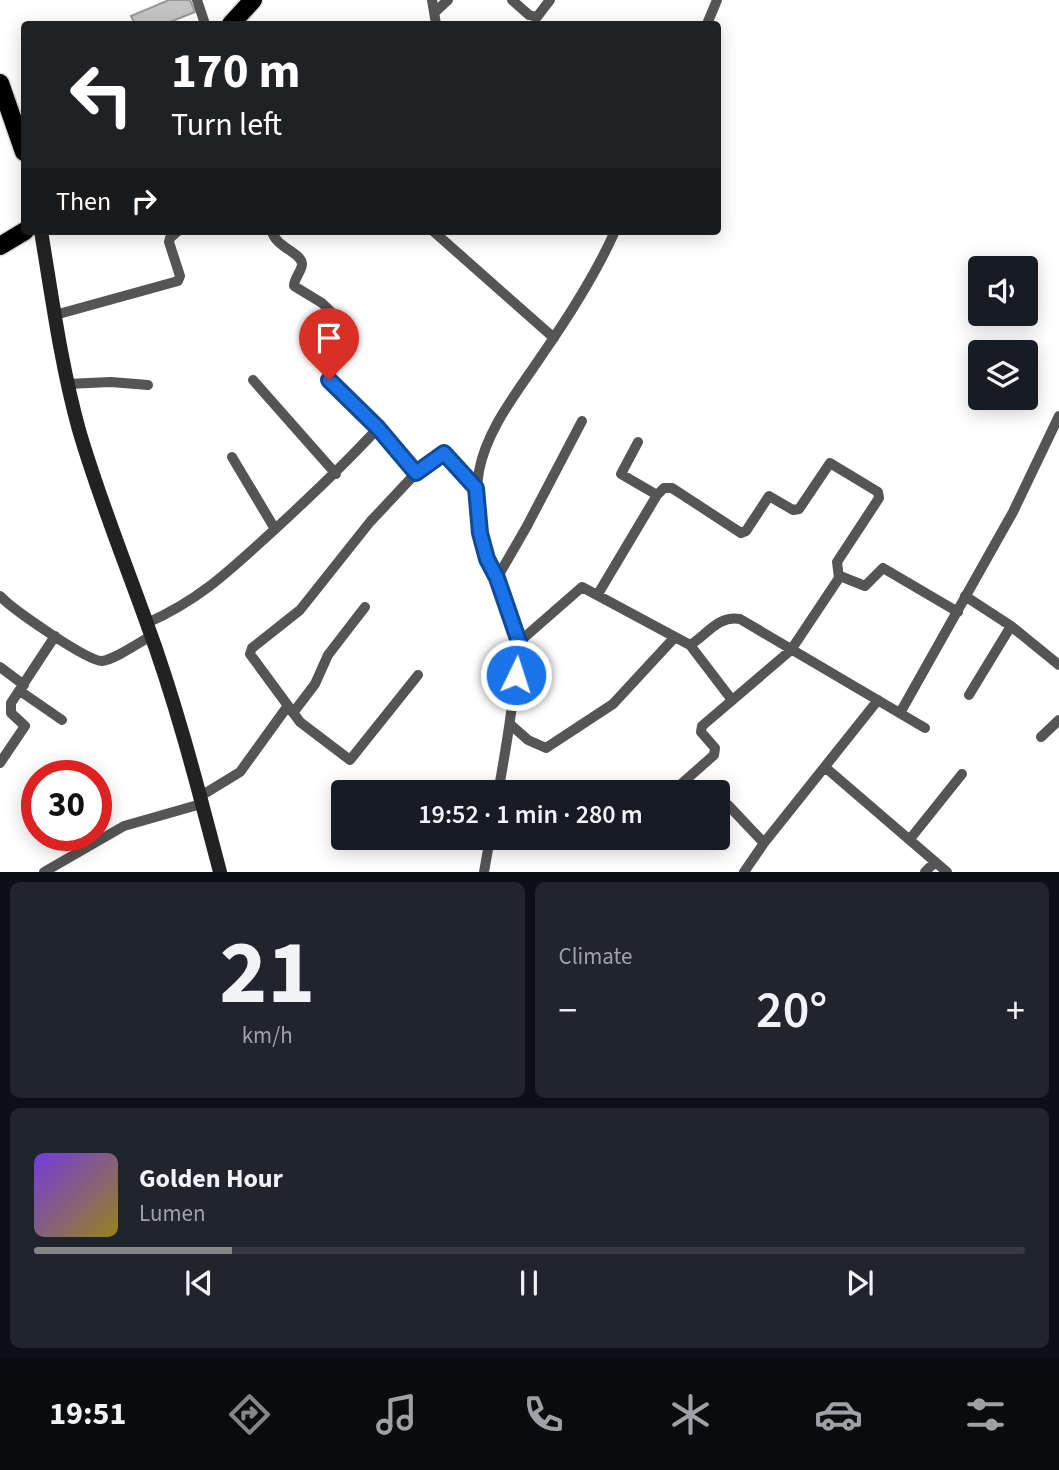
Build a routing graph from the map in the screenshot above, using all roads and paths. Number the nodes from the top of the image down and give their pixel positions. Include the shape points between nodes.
1 (197, 0) edge
2 (253, 0) edge
3 (432, 0) edge
4 (448, 0) edge
5 (512, 0) edge
6 (550, 0) edge
7 (717, 0) edge
8 (204, 21) edge
9 (234, 21) edge
10 (437, 21) edge
11 (708, 21) edge
12 (0, 83) edge
13 (21, 143) edge
14 (21, 233) edge
15 (42, 235) edge
16 (172, 235) edge
17 (274, 235) edge
18 (438, 235) edge
19 (613, 235) edge
20 (0, 246) edge
21 (55, 315) junction
22 (554, 338) junction
23 (253, 380) dead end
24 (67, 384) junction
25 (148, 385) dead end
26 (1059, 418) edge
27 (582, 421) dead end
28 (378, 428) junction
29 (638, 442) dead end
30 (232, 457) dead end
31 (416, 473) junction
32 (336, 474) junction
33 (476, 488) junction
34 (657, 495) junction
35 (275, 529) junction
36 (840, 576) junction
37 (497, 578) junction
38 (598, 594) junction
39 (0, 596) edge
40 (965, 596) junction
41 (365, 607) dead end
42 (957, 612) junction
43 (1011, 626) junction
44 (149, 629) junction
45 (55, 636) junction
46 (675, 637) junction
47 (519, 642) junction
48 (690, 645) junction
49 (791, 650) junction
50 (1059, 665) edge
51 (0, 667) edge
52 (418, 675) dead end
53 (22, 688) junction
54 (969, 695) dead end
55 (732, 699) junction
56 (878, 700) junction
57 (290, 710) junction
58 (900, 713) junction
59 (62, 720) dead end
60 (1059, 720) edge
61 (511, 725) junction
62 (925, 728) dead end
63 (1041, 737) dead end
64 (0, 763) edge
65 (825, 768) junction
66 (962, 774) dead end
67 (500, 780) edge
68 (686, 780) edge
69 (200, 800) junction
70 (730, 807) edge
71 (910, 839) junction
72 (764, 843) junction
73 (488, 850) edge
74 (935, 862) junction
75 (44, 872) edge
76 (220, 872) edge
77 (484, 872) edge
78 (744, 872) edge
79 (925, 872) edge
80 (947, 872) edge

1 - 8 street
2 - 9 highway
3 - 10 street
4 - 10 street
5 - 6 street via 537,17
7 - 11 street
12 - 13 highway
14 - 20 highway
15 - 21 main road
16 - 21 street via 169,242 178,281
17 - 28 street via 278,244 300,259 294,286 322,303 351,331 351,341 327,375
18 - 22 street
19 - 22 street
21 - 24 main road
22 - 33 street via 492,433
23 - 32 street
24 - 25 street
24 - 44 main road via 100,498
26 - 40 street
27 - 37 street
28 - 31 street
28 - 32 street
29 - 34 street via 621,474
30 - 35 street
31 - 33 street via 444,453
31 - 57 street via 300,610 252,648 251,658
32 - 35 street
33 - 37 street via 480,533
34 - 36 street via 672,488 744,533 769,496 799,509 831,463 879,495 837,562
34 - 38 street
35 - 44 street via 197,597
36 - 42 street via 865,586 883,568
36 - 49 street
37 - 47 street
38 - 46 street
38 - 47 street via 582,587 577,590
39 - 45 street
40 - 42 street
40 - 43 street
41 - 57 street via 328,655 315,684
42 - 58 street
43 - 50 street
43 - 54 street
44 - 45 street via 102,661
44 - 69 main road
45 - 53 street
46 - 48 street
46 - 61 street via 613,704 546,748
47 - 61 street
48 - 49 street via 730,617
48 - 55 street
49 - 55 street
49 - 56 street
51 - 53 street
52 - 57 street via 352,759
53 - 59 street
53 - 64 street via 9,708 25,726
55 - 68 street via 700,729 715,748 714,755
56 - 58 street
56 - 65 street
57 - 69 street via 240,772
58 - 62 street
60 - 63 street
61 - 67 street
65 - 71 street
65 - 72 street
66 - 71 street
69 - 75 street via 124,826
69 - 76 main road
70 - 72 street
71 - 74 street
72 - 78 street
73 - 77 street
74 - 79 street
74 - 80 street

